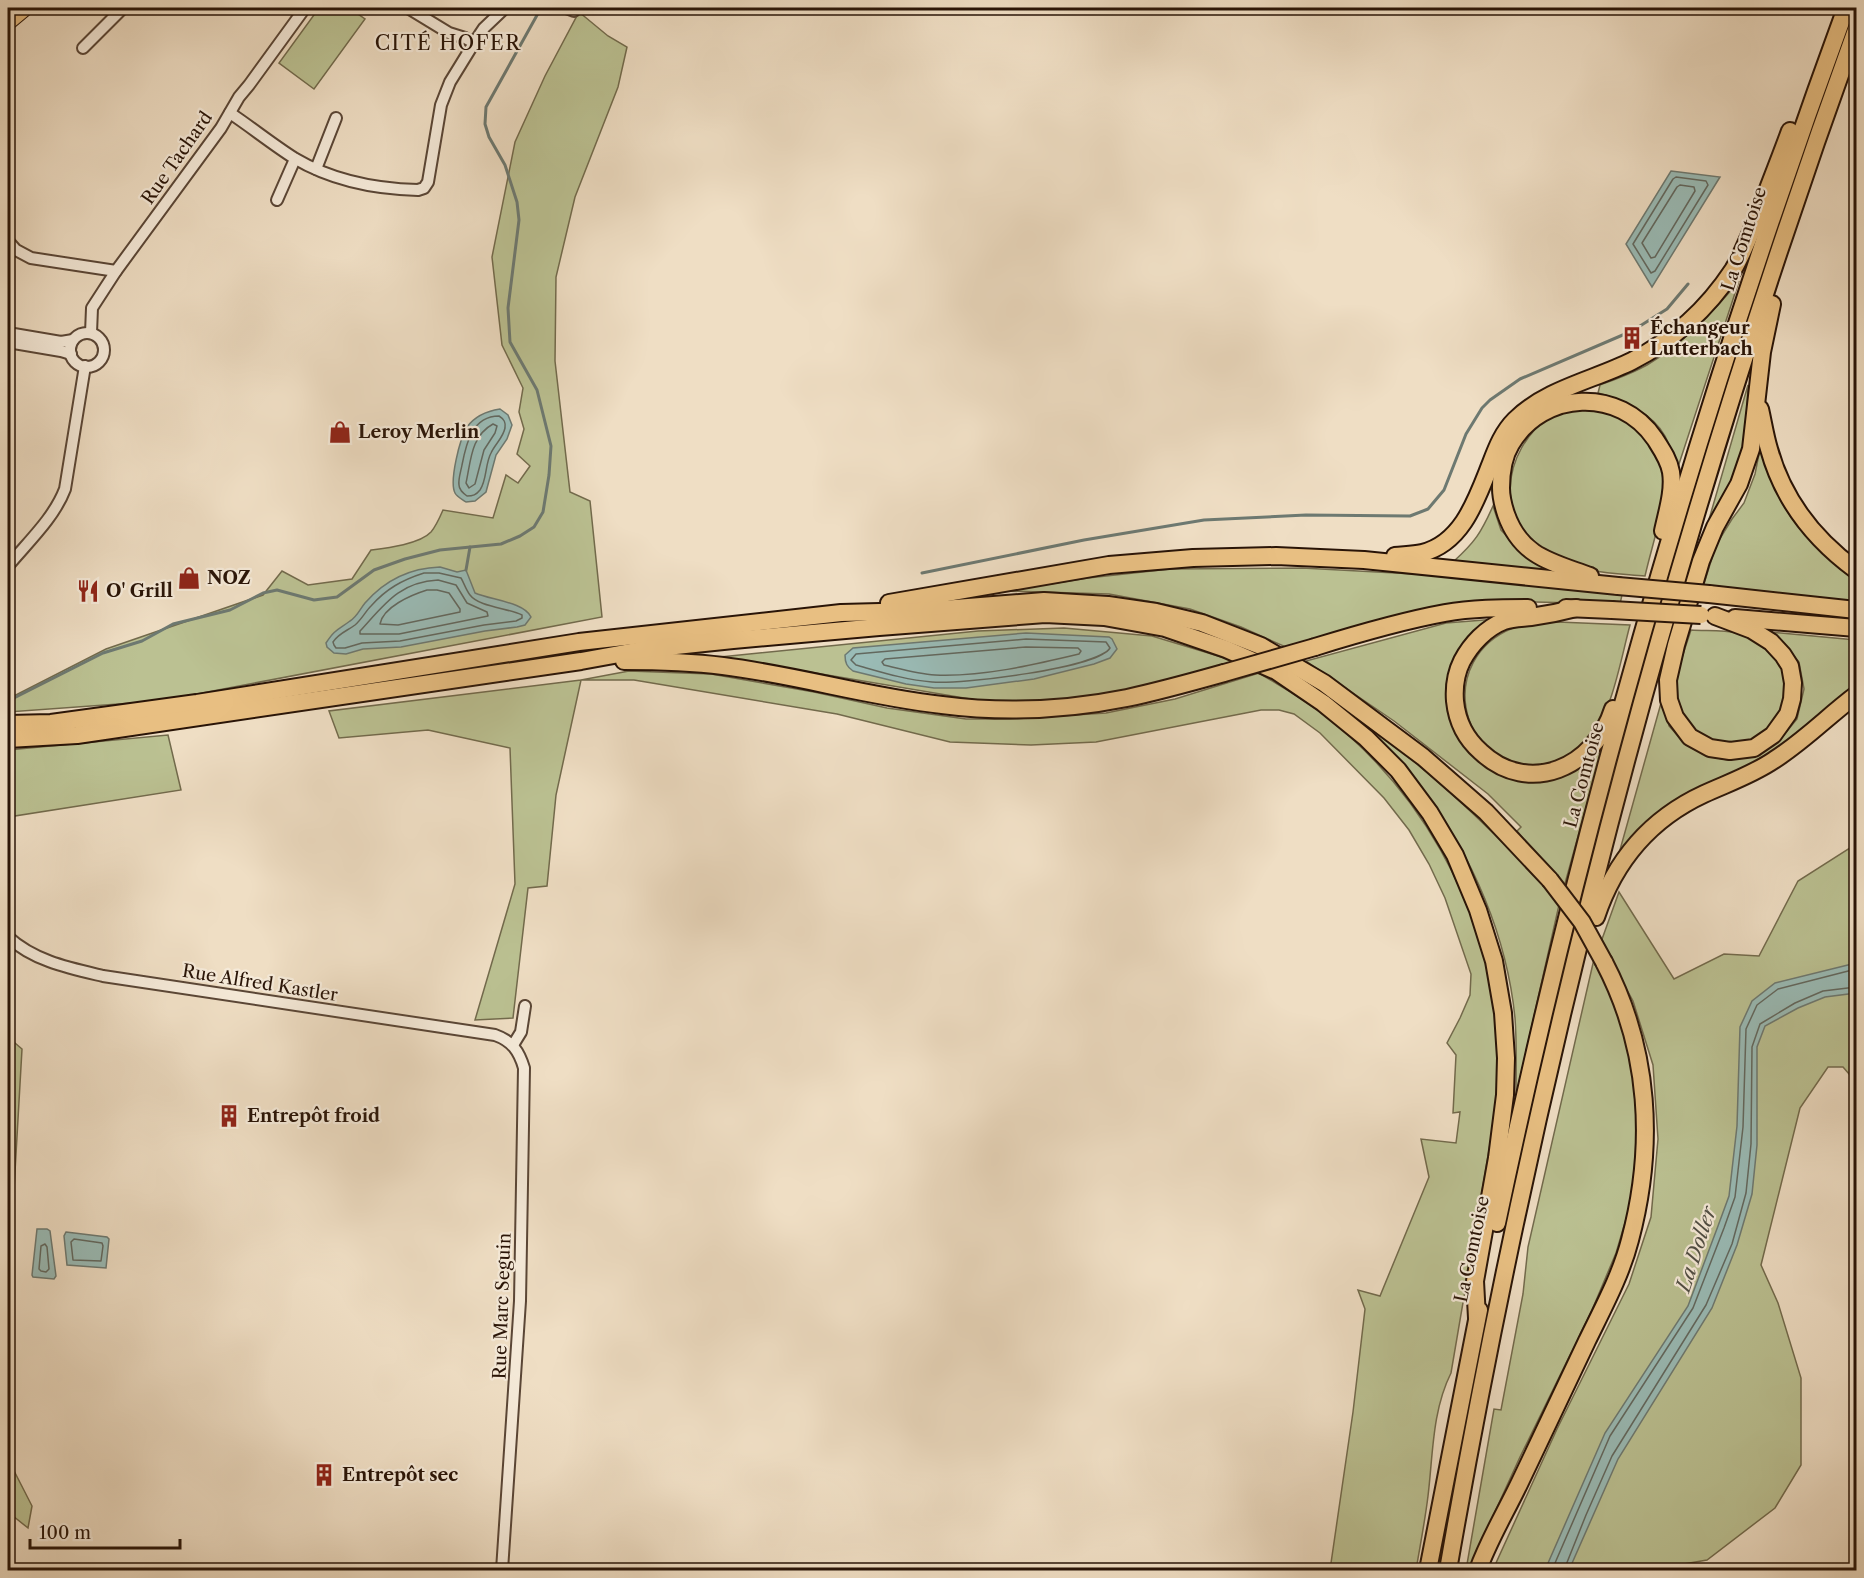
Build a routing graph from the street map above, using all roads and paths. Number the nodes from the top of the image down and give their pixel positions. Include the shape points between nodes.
1 (26, 8) edge
2 (123, 8) edge
3 (305, 8) edge
4 (408, 8) edge
5 (505, 8) edge
6 (1846, 8) edge
7 (8, 23) edge
8 (1857, 30) edge
9 (474, 43) junction
10 (83, 48) dead end
11 (1816, 88) junction
12 (230, 113) junction
13 (336, 118) dead end
14 (295, 159) junction
15 (316, 169) junction
16 (277, 200) dead end
17 (8, 241) edge
18 (1778, 257) junction
19 (116, 271) junction
20 (8, 333) edge
21 (91, 333) junction
22 (73, 340) junction
23 (8, 342) edge
24 (71, 354) junction
25 (85, 366) junction
26 (1756, 393) junction
27 (1667, 551) junction
28 (1364, 560) junction
29 (8, 566) edge
30 (1857, 570) edge
31 (1615, 586) junction
32 (1576, 609) junction
33 (1857, 610) edge
34 (842, 613) junction
35 (1708, 615) junction
36 (1857, 628) edge
37 (581, 661) junction
38 (1628, 686) junction
39 (1857, 695) edge
40 (8, 724) edge
41 (8, 739) edge
42 (8, 937) edge
43 (1577, 955) junction
44 (525, 1006) dead end
45 (513, 1045) junction
46 (1477, 1318) junction
47 (502, 1570) edge
48 (1428, 1570) edge
49 (1448, 1570) edge
50 (1478, 1570) edge

1 - 7 main road
2 - 10 street
3 - 12 street, Rue Tachard
4 - 9 street
5 - 9 street
6 - 11 highway, La Comtoise
8 - 18 highway, La Comtoise
9 - 15 street via 445,92 424,188 407,190 365,184
11 - 27 highway, La Comtoise via 1744,300
11 - 28 highway via 1791,128 1746,245 1704,307 1662,343 1634,360 1527,408 1501,438 1468,518 1448,541 1423,553
12 - 14 street
12 - 19 street, Rue Tachard
13 - 15 street
14 - 15 street
14 - 16 street
17 - 19 street via 31,258
18 - 26 highway
18 - 43 highway, La Comtoise via 1678,576
19 - 21 street, Rue Tachard via 92,308
20 - 22 street via 61,342
21 - 22 street
21 - 25 street via 100,338 104,352 96,364
22 - 24 street
23 - 24 street
24 - 25 street via 76,363
25 - 29 street via 60,502
26 - 30 highway via 1769,450 1785,491 1808,526
26 - 35 highway via 1751,449 1739,484 1701,561 1668,680 1675,717 1690,737 1710,748 1754,748 1773,735 1788,714 1793,683 1790,666 1771,642 1752,630
27 - 31 highway via 1663,531 1671,473 1668,461 1639,420 1608,404 1590,401 1570,402 1545,412 1523,428 1509,446 1501,473 1501,499 1510,526 1535,554
27 - 38 highway, La Comtoise
28 - 31 highway
28 - 34 highway via 1264,556 1109,564
31 - 33 highway, bridge
32 - 35 highway, bridge
32 - 37 highway, bridge via 1504,608 1446,613 1127,698 1016,710 944,706 722,666
32 - 38 highway via 1504,620 1475,641 1455,681 1456,708 1465,735 1500,766 1530,774 1558,770 1584,756 1594,745 1609,722 1616,698
34 - 40 highway via 579,642 197,704 51,723
34 - 50 highway, bridge via 1044,601 1117,606 1212,627 1261,646 1324,683 1423,757 1485,812 1550,880 1582,922 1616,986 1638,1059 1646,1112 1642,1187 1630,1242 1610,1294
35 - 36 highway
37 - 41 highway via 77,735
37 - 46 highway via 647,649 879,627 1045,615 1104,617 1165,628 1227,649 1276,672 1323,703 1398,770 1430,813 1455,855 1494,961 1503,1013 1505,1095 1475,1281
38 - 46 highway, La Comtoise via 1582,858
39 - 43 highway via 1774,760 1660,820 1623,860
42 - 45 street, Rue Alfred Kastler via 59,966 103,976 495,1035
43 - 49 highway, La Comtoise via 1510,1251
44 - 45 street via 521,1032
45 - 47 street, Rue Marc Seguin via 524,1068 520,1301
46 - 48 highway, La Comtoise

